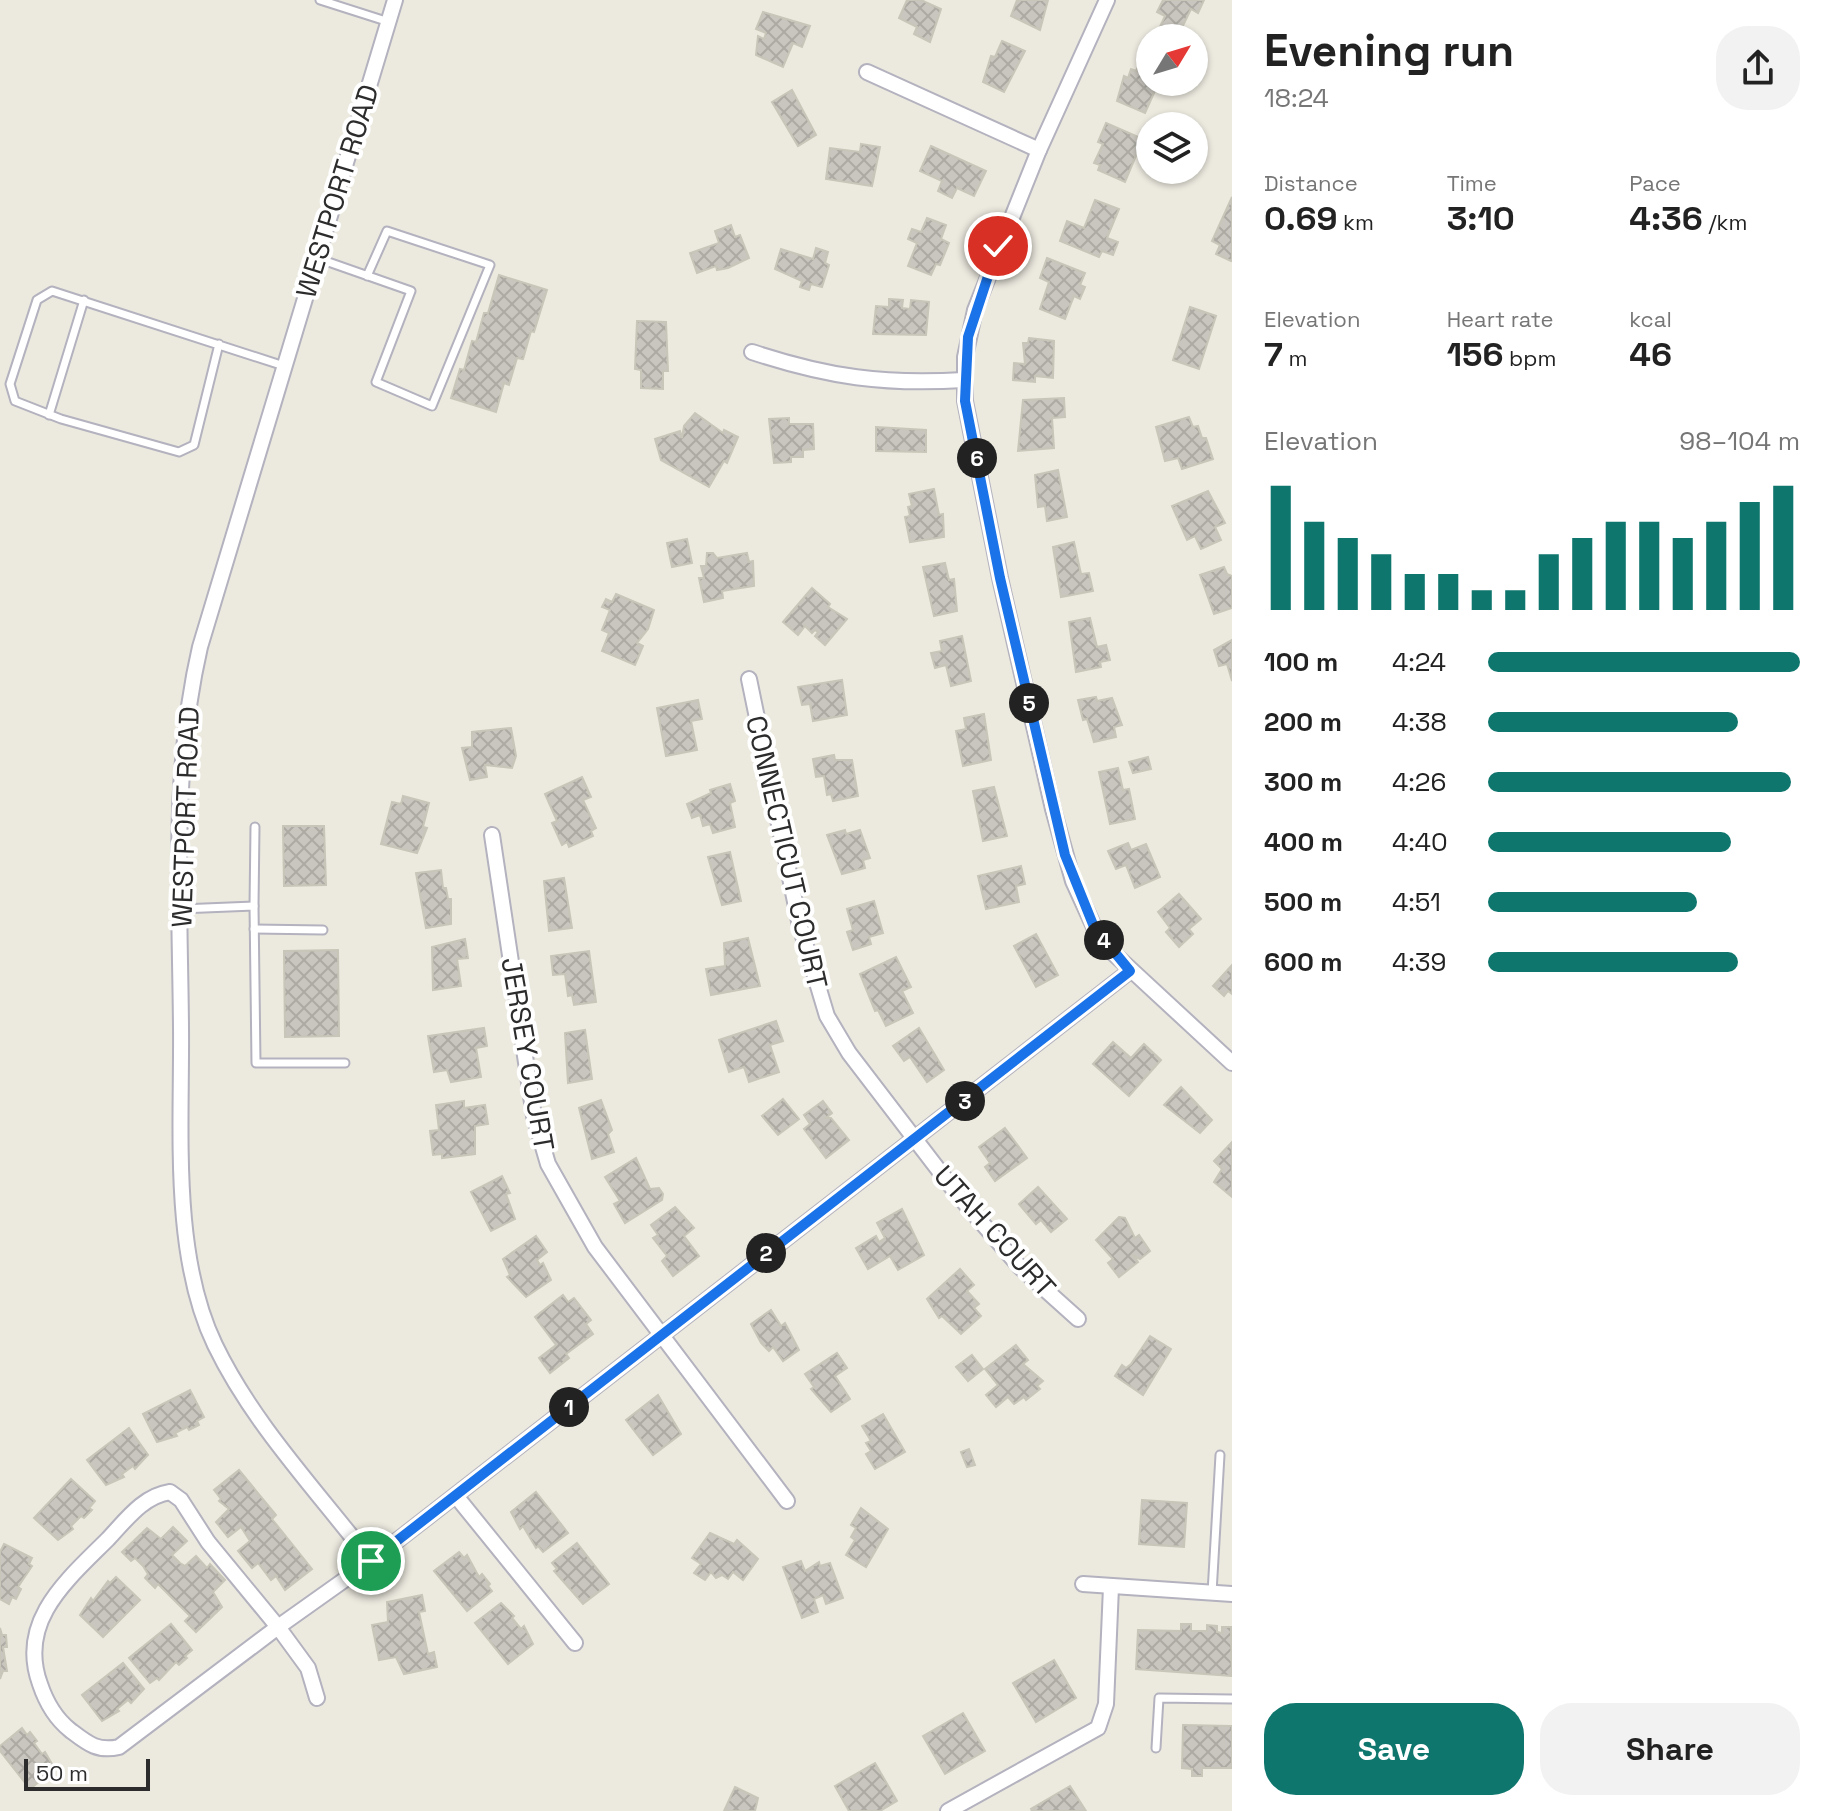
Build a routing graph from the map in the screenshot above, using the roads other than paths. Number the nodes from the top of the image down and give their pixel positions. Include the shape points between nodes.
1 (320, 0) edge
2 (395, 0) edge
3 (1107, 0) edge
4 (389, 22) junction
5 (867, 72) dead end
6 (1039, 150) junction
7 (317, 258) junction
8 (367, 276) junction
9 (84, 300) junction
10 (219, 344) junction
11 (752, 352) dead end
12 (284, 366) junction
13 (964, 380) junction
14 (49, 415) junction
15 (749, 679) dead end
16 (255, 827) dead end
17 (492, 835) dead end
18 (254, 906) junction
19 (180, 909) junction
20 (254, 929) junction
21 (323, 930) dead end
22 (1130, 971) junction
23 (345, 1063) dead end
24 (1232, 1063) edge
25 (916, 1139) junction
26 (1078, 1319) dead end
27 (662, 1335) junction
28 (1220, 1455) dead end
29 (456, 1496) junction
30 (787, 1501) dead end
31 (371, 1561) junction
32 (1083, 1584) dead end
33 (1111, 1587) junction
34 (1212, 1593) junction
35 (1232, 1594) edge
36 (278, 1627) junction
37 (575, 1643) dead end
38 (317, 1698) dead end
39 (1232, 1699) edge
40 (1156, 1748) dead end
41 (948, 1811) edge

1 - 4 lane
2 - 4 street, WESTPORT ROAD
3 - 6 street
4 - 7 street, WESTPORT ROAD
5 - 6 street
6 - 13 street via 975,310
7 - 8 lane
7 - 12 street, WESTPORT ROAD
8 - 8 lane via 411,291 376,382 432,406 490,265 387,231
9 - 10 lane
9 - 14 lane
9 - 14 lane via 52,291 37,300 10,384 15,401
10 - 12 lane
10 - 14 lane via 194,445 179,452
11 - 13 street via 837,377
12 - 19 street, WESTPORT ROAD via 190,692 179,808
13 - 22 street via 1000,578 1065,855 1094,927
15 - 25 street, CONNECTICUT COURT via 818,995 849,1053
16 - 18 lane
17 - 27 street, JERSEY COURT via 534,1116 548,1164 595,1247
18 - 19 lane
18 - 20 lane
19 - 31 street, WESTPORT ROAD via 183,1173 190,1266 214,1344 248,1402
20 - 21 lane
20 - 23 lane via 256,1063
22 - 24 street
22 - 25 street
25 - 26 street, UTAH COURT via 1002,1247
25 - 27 street
27 - 29 street
27 - 30 street, JERSEY COURT
28 - 34 lane
29 - 31 street
29 - 37 street
31 - 36 street
32 - 33 street
33 - 34 street
33 - 41 street via 1106,1704 1098,1728
34 - 35 street
36 - 36 street via 119,1747 105,1750 63,1725 46,1703 32,1651 52,1595 146,1500 170,1492
36 - 38 street via 308,1668
39 - 40 lane via 1159,1698

